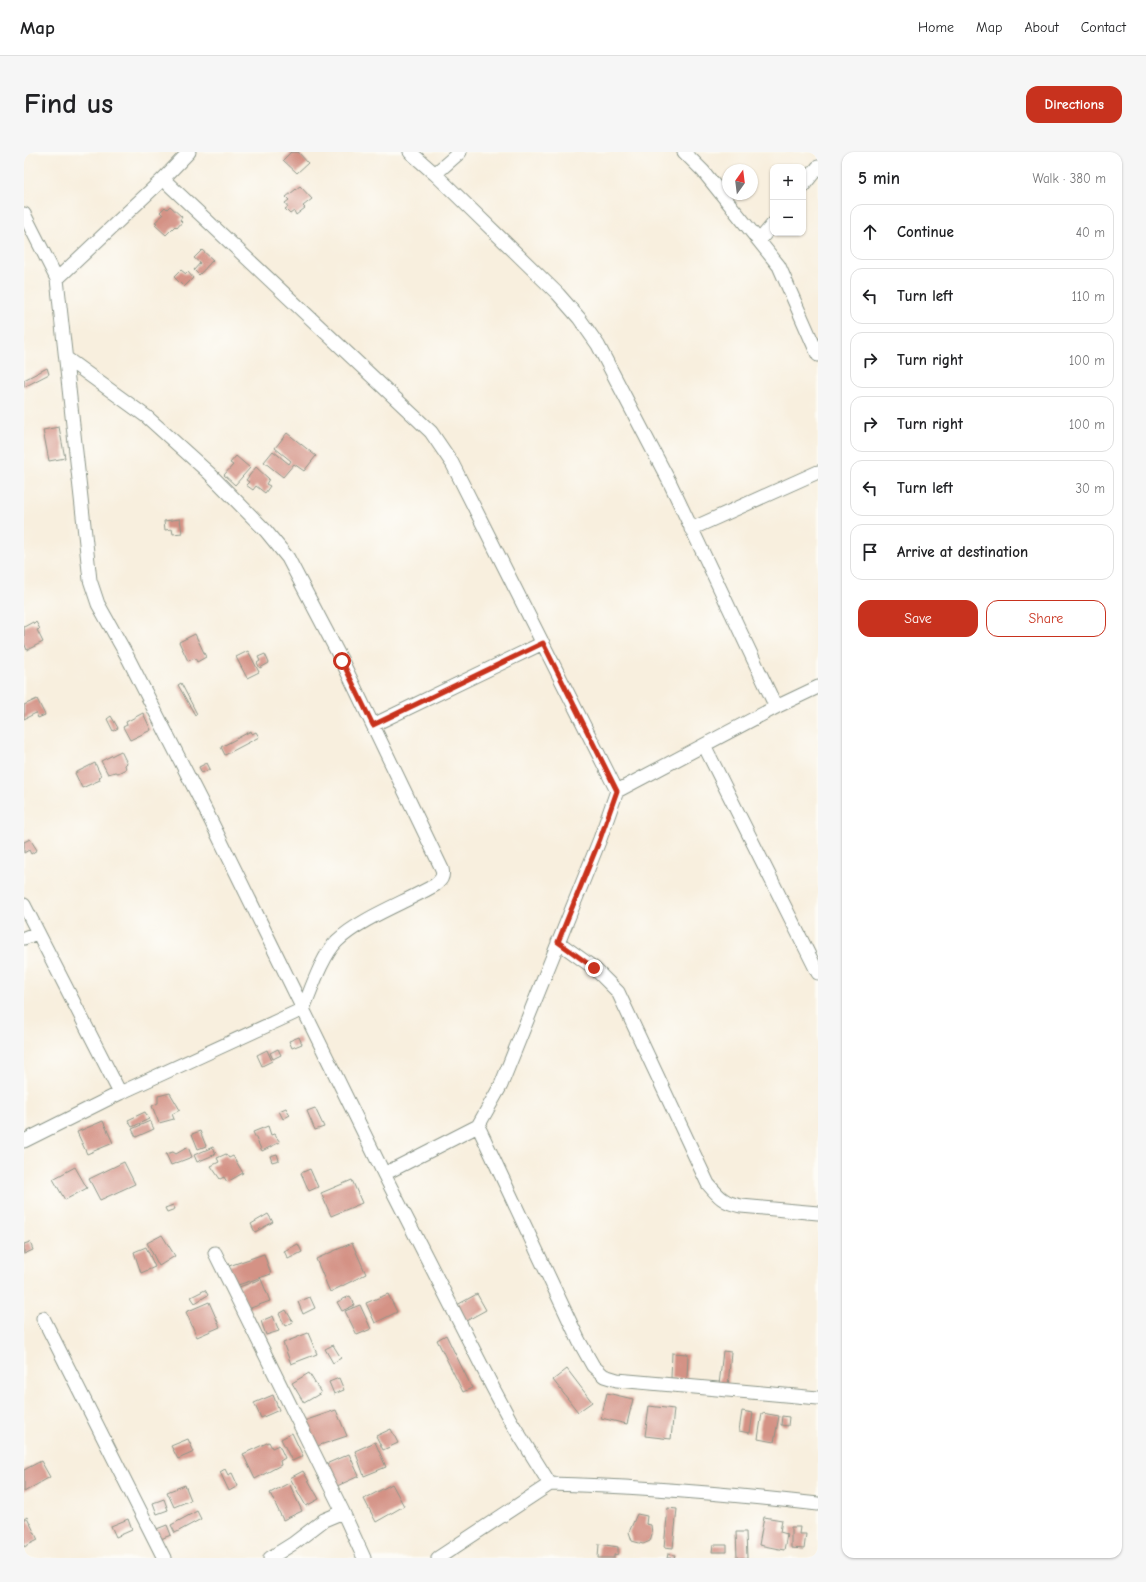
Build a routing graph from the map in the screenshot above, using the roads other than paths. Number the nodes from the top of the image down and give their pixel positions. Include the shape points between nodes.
1 (189, 152) edge
2 (410, 152) edge
3 (460, 152) edge
4 (684, 152) edge
5 (818, 167) edge
6 (435, 174) junction
7 (163, 179) junction
8 (806, 182) edge
9 (24, 214) edge
10 (770, 228) edge
11 (759, 241) junction
12 (57, 279) junction
13 (818, 355) edge
14 (66, 358) junction
15 (818, 472) edge
16 (691, 530) junction
17 (543, 643) junction
18 (818, 687) edge
19 (776, 707) junction
20 (373, 725) junction
21 (704, 745) junction
22 (617, 791) junction
23 (24, 905) edge
24 (37, 933) junction
25 (24, 938) edge
26 (558, 942) junction
27 (818, 973) edge
28 (303, 1009) junction
29 (120, 1093) junction
30 (478, 1126) junction
31 (24, 1141) edge
32 (384, 1174) junction
33 (818, 1213) edge
34 (215, 1253) dead end
35 (43, 1318) dead end
36 (818, 1398) edge
37 (550, 1484) junction
38 (818, 1504) edge
39 (343, 1512) junction
40 (164, 1558) edge
41 (270, 1558) edge
42 (364, 1558) edge
43 (438, 1558) edge

1 - 7 street
2 - 6 street
3 - 6 street
4 - 11 street via 703,171
5 - 8 street
6 - 16 street via 558,294 594,340 670,484
7 - 12 street
7 - 17 street via 431,432 452,463
9 - 12 street
10 - 11 street
11 - 13 street via 779,266
12 - 14 street
14 - 20 street via 147,417 209,473 266,531 288,558
14 - 28 street via 90,580 98,604 210,819
15 - 16 street
16 - 19 street
17 - 20 street
17 - 22 street
18 - 19 street
19 - 21 street
20 - 28 street via 442,869 443,876 435,885 359,924 337,942 326,957
21 - 22 street
21 - 27 street
22 - 26 street
23 - 24 street
24 - 25 street
24 - 29 street
26 - 30 street via 501,1085
26 - 33 street via 594,968 618,992 708,1184 718,1197 728,1204 740,1206
28 - 29 street
28 - 32 street
29 - 31 street
30 - 32 street
30 - 36 street via 579,1341 593,1366 604,1376 617,1380
32 - 37 street via 510,1420
34 - 39 street
35 - 40 street
37 - 38 street via 682,1491
37 - 43 street
39 - 41 street via 324,1520
39 - 42 street

